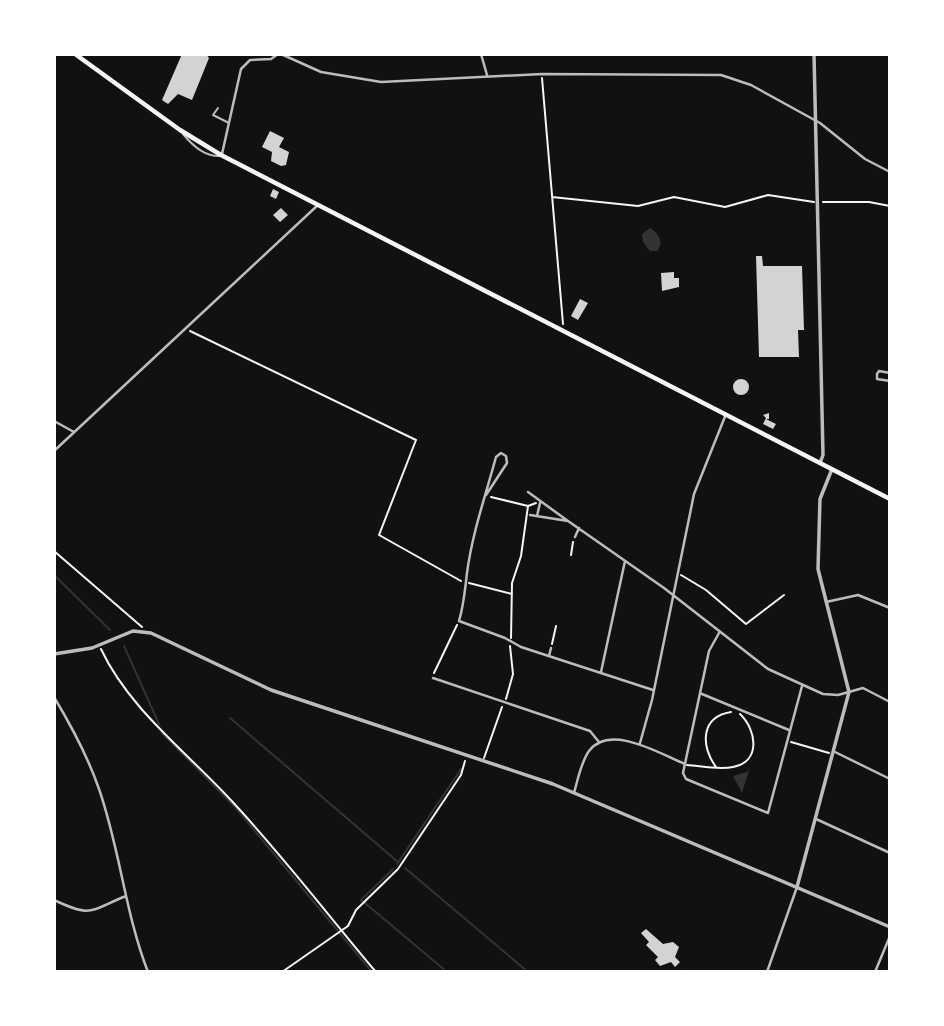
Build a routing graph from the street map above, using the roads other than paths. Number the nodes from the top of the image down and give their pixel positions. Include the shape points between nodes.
1 (75, 54) edge
2 (280, 54) edge
3 (481, 54) edge
4 (814, 54) edge
5 (487, 75) junction
6 (218, 108) dead end
7 (816, 121) junction
8 (230, 123) junction
9 (222, 156) junction
10 (890, 172) edge
11 (318, 205) junction
12 (890, 373) edge
13 (890, 381) edge
14 (726, 414) junction
15 (54, 421) edge
16 (74, 432) junction
17 (54, 451) edge
18 (820, 463) junction
19 (494, 466) junction
20 (832, 469) junction
21 (502, 471) junction
22 (528, 492) dead end
23 (486, 495) junction
24 (890, 499) edge
25 (541, 502) junction
26 (530, 515) dead end
27 (537, 516) junction
28 (568, 522) junction
29 (579, 528) junction
30 (575, 537) road end
31 (625, 561) junction
32 (673, 595) junction
33 (825, 602) junction
34 (890, 608) edge
35 (719, 633) junction
36 (551, 648) road end
37 (54, 654) edge
38 (549, 656) junction
39 (601, 672) junction
40 (433, 678) road end
41 (802, 686) junction
42 (653, 690) junction
43 (849, 692) junction
44 (702, 694) junction
45 (54, 697) edge
46 (890, 702) edge
47 (789, 730) junction
48 (599, 742) junction
49 (640, 743) junction
50 (835, 753) junction
51 (685, 764) junction
52 (890, 779) edge
53 (574, 793) junction
54 (816, 819) junction
55 (890, 853) edge
56 (797, 887) junction
57 (126, 896) junction
58 (54, 900) edge
59 (890, 927) edge
60 (890, 936) edge
61 (148, 972) edge
62 (767, 972) edge
63 (874, 972) edge

1 - 9 main road
2 - 5 street via 321,72 364,81
2 - 8 street via 245,64
3 - 5 street
4 - 7 street
5 - 7 street via 721,75 751,85
6 - 8 lane via 213,116
7 - 10 street
7 - 18 street
8 - 9 street
9 - 11 main road
11 - 14 main road
11 - 16 street
12 - 13 street via 877,374 878,379
14 - 18 main road
14 - 32 street via 701,471
15 - 16 street
16 - 17 street
18 - 20 main road
19 - 21 street
19 - 21 street via 498,454 503,454 507,461
19 - 23 street
20 - 24 main road
20 - 33 street via 820,499 818,523 818,569
21 - 23 street
22 - 25 street
23 - 38 street via 459,621
25 - 27 street
25 - 28 street
26 - 27 street
27 - 28 street
28 - 29 street
29 - 30 street
29 - 31 street
31 - 32 street
31 - 39 street
32 - 35 street
32 - 42 street
33 - 34 street via 858,595
33 - 43 street
35 - 41 street via 768,669
35 - 44 street via 709,652
36 - 38 street
37 - 53 street via 99,646 143,631 283,694
38 - 39 street
39 - 42 street
40 - 48 street via 590,731
41 - 43 street via 830,696
41 - 47 street
42 - 49 street
43 - 46 street via 863,688
43 - 50 street
44 - 47 street
44 - 51 street
45 - 57 street via 100,790
47 - 51 street via 768,813 687,779
48 - 49 street via 614,738
48 - 53 street via 587,754
49 - 51 street
50 - 52 street
50 - 54 street
53 - 56 street
54 - 55 street
54 - 56 street
56 - 59 street
56 - 62 street
57 - 58 street via 86,912
57 - 61 street
60 - 63 street

